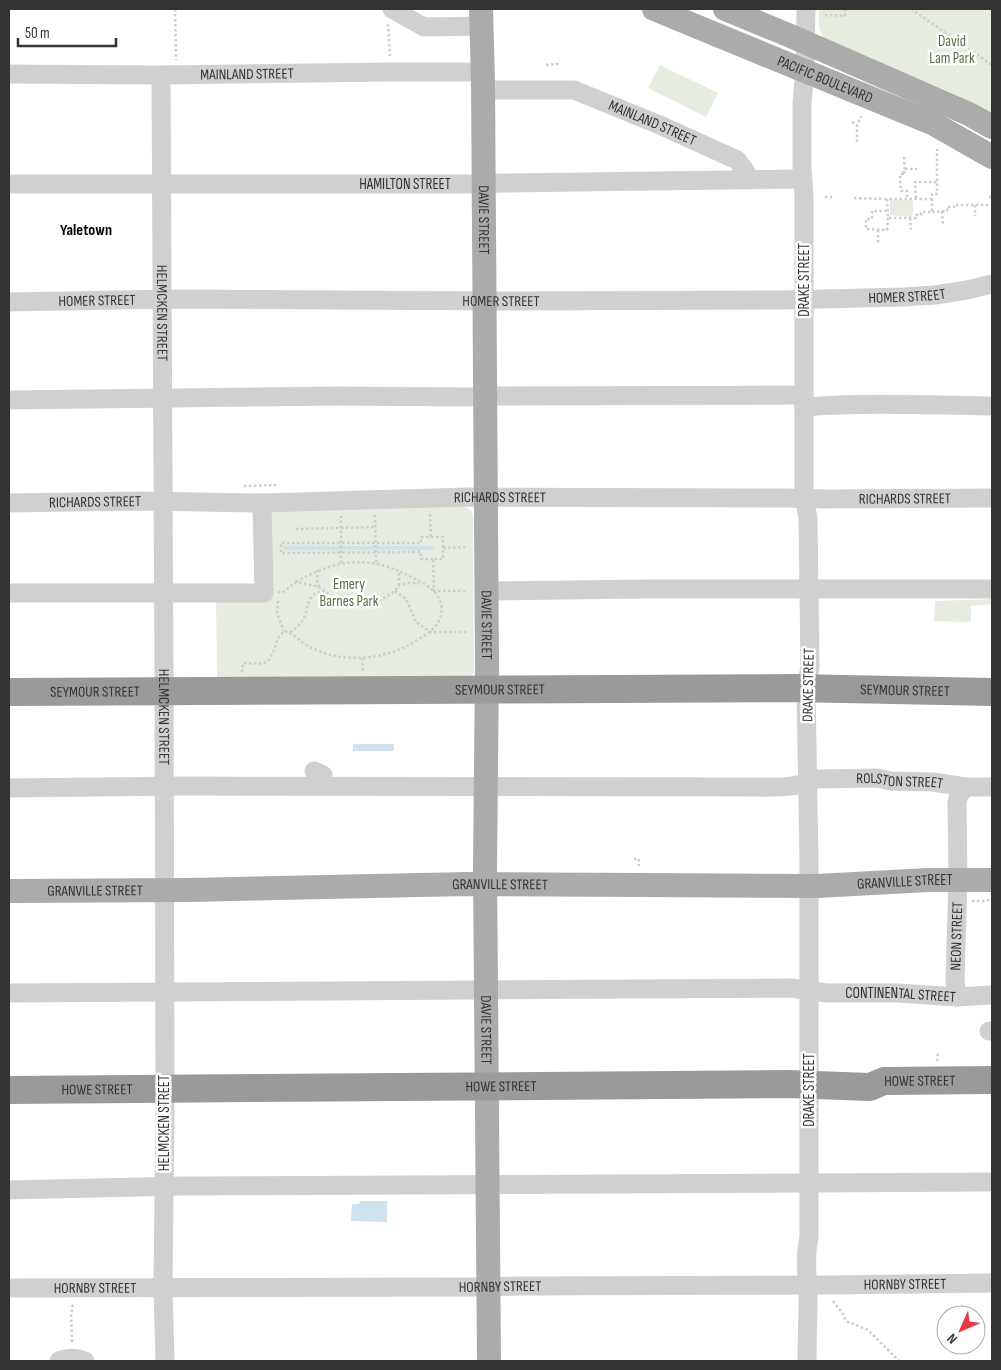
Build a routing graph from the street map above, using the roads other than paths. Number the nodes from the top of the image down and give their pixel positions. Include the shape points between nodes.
1 (654, 9) edge
2 (725, 9) edge
3 (806, 9) edge
4 (390, 13) edge
5 (481, 17) edge
6 (806, 42) junction
7 (805, 71) junction
8 (9, 74) edge
9 (160, 75) junction
10 (483, 81) junction
11 (992, 127) edge
12 (992, 157) edge
13 (802, 179) junction
14 (750, 180) junction
15 (9, 184) edge
16 (484, 184) junction
17 (161, 185) junction
18 (992, 284) edge
19 (161, 299) junction
20 (803, 299) junction
21 (484, 301) junction
22 (9, 302) edge
23 (485, 396) junction
24 (162, 398) junction
25 (9, 400) edge
26 (804, 401) junction
27 (992, 406) edge
28 (486, 497) junction
29 (804, 498) junction
30 (992, 498) edge
31 (163, 502) junction
32 (9, 503) edge
33 (262, 503) junction
34 (808, 589) junction
35 (992, 589) edge
36 (477, 591) junction
37 (9, 593) edge
38 (163, 593) junction
39 (992, 677) edge
40 (806, 688) junction
41 (487, 689) junction
42 (860, 689) junction
43 (164, 691) junction
44 (9, 692) edge
45 (992, 692) edge
46 (809, 783) junction
47 (164, 786) junction
48 (487, 787) junction
49 (966, 787) junction
50 (992, 787) edge
51 (9, 788) edge
52 (958, 880) junction
53 (992, 880) edge
54 (485, 884) junction
55 (809, 885) junction
56 (164, 890) junction
57 (9, 891) edge
58 (487, 990) junction
59 (809, 991) junction
60 (165, 992) junction
61 (9, 993) edge
62 (992, 995) edge
63 (957, 997) junction
64 (992, 1080) edge
65 (809, 1085) junction
66 (487, 1087) junction
67 (870, 1087) junction
68 (165, 1089) junction
69 (9, 1090) edge
70 (992, 1097) edge
71 (992, 1182) edge
72 (808, 1183) junction
73 (488, 1185) junction
74 (164, 1186) junction
75 (9, 1190) edge
76 (807, 1284) junction
77 (992, 1284) edge
78 (488, 1287) junction
79 (9, 1288) edge
80 (163, 1288) junction
81 (59, 1361) edge
82 (84, 1361) edge
83 (165, 1361) edge
84 (489, 1361) edge
85 (807, 1361) edge

1 - 7 main road, PACIFIC BOULEVARD
2 - 6 main road, PACIFIC BOULEVARD
3 - 6 street, DRAKE STREET
4 - 5 street via 424,27
5 - 10 main road, DAVIE STREET
6 - 7 street, DRAKE STREET
6 - 11 main road, PACIFIC BOULEVARD
7 - 12 main road, PACIFIC BOULEVARD via 934,124
7 - 13 street, DRAKE STREET
8 - 9 street, MAINLAND STREET
9 - 10 street, MAINLAND STREET via 389,72
9 - 17 street, HELMCKEN STREET
10 - 14 street, MAINLAND STREET via 574,90 736,160
10 - 16 main road, DAVIE STREET
13 - 14 street, HAMILTON STREET
13 - 20 street, DRAKE STREET
14 - 16 street, HAMILTON STREET
15 - 17 street, HAMILTON STREET
16 - 17 street, HAMILTON STREET
16 - 21 main road, DAVIE STREET
17 - 19 street, HELMCKEN STREET
18 - 20 street, HOMER STREET via 935,295
19 - 21 street, HOMER STREET
19 - 22 street, HOMER STREET
19 - 24 street, HELMCKEN STREET
20 - 21 street, HOMER STREET
20 - 26 street, DRAKE STREET
21 - 23 main road, DAVIE STREET
23 - 24 street
23 - 26 street
23 - 28 main road, DAVIE STREET
24 - 25 street
24 - 31 street, HELMCKEN STREET
26 - 27 street via 826,405
26 - 29 street, DRAKE STREET
28 - 29 street, RICHARDS STREET
28 - 33 street, RICHARDS STREET
28 - 36 main road, DAVIE STREET
29 - 30 street, RICHARDS STREET
29 - 34 street, DRAKE STREET via 808,518
31 - 32 street, RICHARDS STREET
31 - 33 street, RICHARDS STREET
31 - 38 street, HELMCKEN STREET
33 - 38 street via 271,597
34 - 35 street
34 - 36 street
34 - 40 street, DRAKE STREET via 810,667
36 - 41 main road, DAVIE STREET
37 - 38 street
38 - 43 street, HELMCKEN STREET
39 - 42 highway via 878,675
40 - 41 highway, SEYMOUR STREET
40 - 42 highway, SEYMOUR STREET
40 - 46 street, DRAKE STREET
41 - 43 highway, SEYMOUR STREET
41 - 48 main road, DAVIE STREET
42 - 45 highway, SEYMOUR STREET
43 - 44 highway, SEYMOUR STREET
43 - 47 street, HELMCKEN STREET
46 - 48 street, ROLSTON STREET via 749,787
46 - 49 street, ROLSTON STREET via 816,779 877,778
46 - 55 street, DRAKE STREET
47 - 48 street, ROLSTON STREET
47 - 51 street, ROLSTON STREET
47 - 56 street, HELMCKEN STREET
48 - 54 main road, DAVIE STREET
49 - 50 street, ROLSTON STREET
49 - 52 street, NEON STREET via 957,802
52 - 53 main road, GRANVILLE STREET
52 - 55 main road, GRANVILLE STREET
52 - 63 street, NEON STREET
54 - 55 main road, GRANVILLE STREET
54 - 56 main road, GRANVILLE STREET
54 - 58 main road, DAVIE STREET
55 - 59 street, DRAKE STREET
56 - 57 main road, GRANVILLE STREET
56 - 60 street, HELMCKEN STREET
58 - 59 street, CONTINENTAL STREET via 791,988
58 - 60 street, CONTINENTAL STREET
58 - 66 main road, DAVIE STREET
59 - 63 street, CONTINENTAL STREET
59 - 65 street, DRAKE STREET
60 - 61 street, CONTINENTAL STREET
60 - 68 street, HELMCKEN STREET
62 - 63 street, CONTINENTAL STREET
64 - 67 highway, HOWE STREET via 884,1081
65 - 66 highway, HOWE STREET
65 - 67 highway, HOWE STREET
65 - 72 street, DRAKE STREET
66 - 68 highway, HOWE STREET
66 - 73 main road, DAVIE STREET
67 - 70 highway via 884,1094 928,1098
68 - 69 highway, HOWE STREET
68 - 74 street, HELMCKEN STREET
71 - 72 street
72 - 73 street
72 - 76 street, DRAKE STREET
73 - 74 street
73 - 78 main road, DAVIE STREET
74 - 75 street
74 - 80 street, HELMCKEN STREET
76 - 77 street, HORNBY STREET
76 - 78 street, HORNBY STREET
76 - 85 street, DRAKE STREET
78 - 80 street, HORNBY STREET
78 - 84 main road, DAVIE STREET
79 - 80 street, HORNBY STREET
80 - 83 street, HELMCKEN STREET
81 - 82 street via 72,1357

